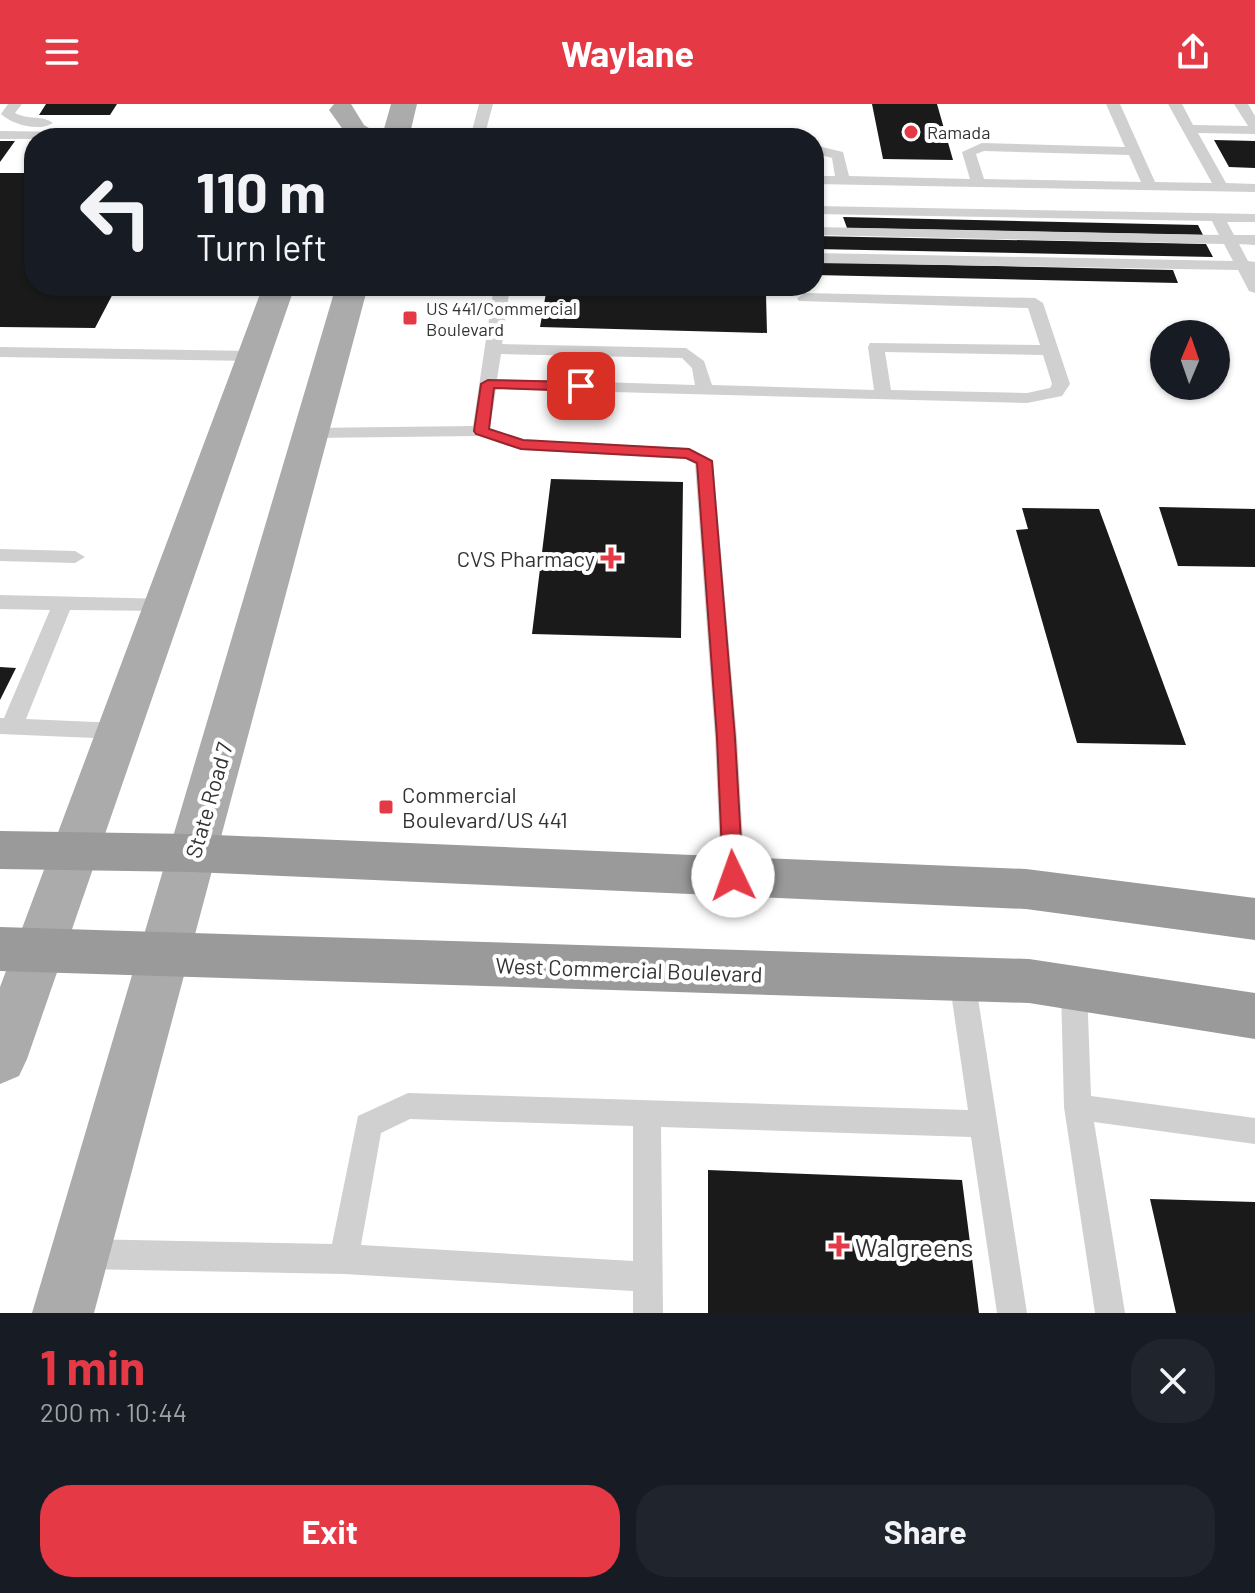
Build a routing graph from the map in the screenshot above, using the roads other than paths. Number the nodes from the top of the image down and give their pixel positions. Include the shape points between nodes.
1 (15, 104) edge
2 (404, 104) edge
3 (486, 104) edge
4 (1113, 104) edge
5 (1175, 104) edge
6 (1241, 104) edge
7 (343, 107) edge
8 (143, 125) dead end
9 (336, 128) edge
10 (353, 128) edge
11 (398, 128) edge
12 (480, 128) edge
13 (1255, 128) edge
14 (1189, 129) junction
15 (0, 135) edge
16 (24, 135) edge
17 (1134, 151) junction
18 (824, 152) edge
19 (824, 180) edge
20 (843, 180) junction
21 (978, 183) junction
22 (1150, 186) junction
23 (1221, 187) junction
24 (1255, 188) edge
25 (824, 210) edge
26 (1217, 217) junction
27 (1255, 218) edge
28 (824, 231) edge
29 (1229, 239) junction
30 (1255, 240) edge
31 (824, 258) edge
32 (1249, 266) edge
33 (1255, 288) edge
34 (275, 296) edge
35 (349, 296) edge
36 (501, 296) edge
37 (805, 298) dead end
38 (493, 349) junction
39 (1050, 350) junction
40 (0, 352) edge
41 (253, 356) junction
42 (488, 384) junction
43 (704, 390) junction
44 (883, 395) junction
45 (481, 431) junction
46 (310, 433) junction
47 (0, 555) edge
48 (75, 557) dead end
49 (0, 602) edge
50 (63, 603) junction
51 (164, 604) junction
52 (6, 727) edge
53 (118, 731) junction
54 (0, 850) edge
55 (74, 851) junction
56 (193, 853) junction
57 (733, 876) junction
58 (1255, 919) edge
59 (19, 949) edge
60 (165, 954) junction
61 (962, 979) junction
62 (1074, 989) junction
63 (1255, 1016) edge
64 (0, 1059) edge
65 (1078, 1107) junction
66 (647, 1114) junction
67 (984, 1124) junction
68 (1255, 1131) edge
69 (79, 1254) junction
70 (344, 1259) junction
71 (649, 1277) junction
72 (63, 1313) edge
73 (648, 1313) edge
74 (1012, 1313) edge
75 (1110, 1313) edge

1 - 8 lane via 8,114 20,121
2 - 11 main road
3 - 12 lane
4 - 17 lane
5 - 14 lane
6 - 13 lane
7 - 9 main road
7 - 10 main road
13 - 14 lane
14 - 23 lane
15 - 16 lane
17 - 21 lane via 982,147 969,152
17 - 22 lane
18 - 20 lane via 838,155
19 - 20 lane
20 - 21 lane
21 - 22 lane
22 - 23 lane
23 - 24 lane
25 - 26 lane
26 - 27 lane
26 - 29 lane
28 - 29 lane
29 - 30 lane
29 - 32 lane
31 - 32 lane
32 - 33 lane
34 - 41 main road
35 - 46 main road, State Road 7
36 - 38 lane
37 - 39 lane via 1035,303
38 - 42 lane
38 - 43 lane via 686,353 703,370
39 - 44 lane via 1061,384 1056,392 1027,398
39 - 44 lane via 876,347
40 - 41 lane
41 - 51 main road
42 - 43 lane
42 - 45 lane
43 - 44 lane
45 - 46 lane
45 - 57 lane via 521,445 689,454 704,461
46 - 56 main road, State Road 7
47 - 48 lane
49 - 50 lane
50 - 51 lane
50 - 52 lane
51 - 53 main road
52 - 53 lane
53 - 55 main road
54 - 55 highway
55 - 56 highway
55 - 59 main road
56 - 57 highway
56 - 60 main road, State Road 7
57 - 58 highway via 1026,889
59 - 60 highway, West Commercial Boulevard
59 - 64 main road
60 - 61 highway, West Commercial Boulevard
60 - 69 main road, State Road 7
61 - 62 highway, West Commercial Boulevard
61 - 67 lane
62 - 63 highway, West Commercial Boulevard
62 - 65 lane
65 - 68 lane
65 - 75 lane
66 - 67 lane
66 - 70 lane via 408,1106 368,1125
66 - 71 lane
67 - 74 lane
69 - 70 lane
69 - 72 main road, State Road 7
70 - 71 lane
71 - 73 lane

